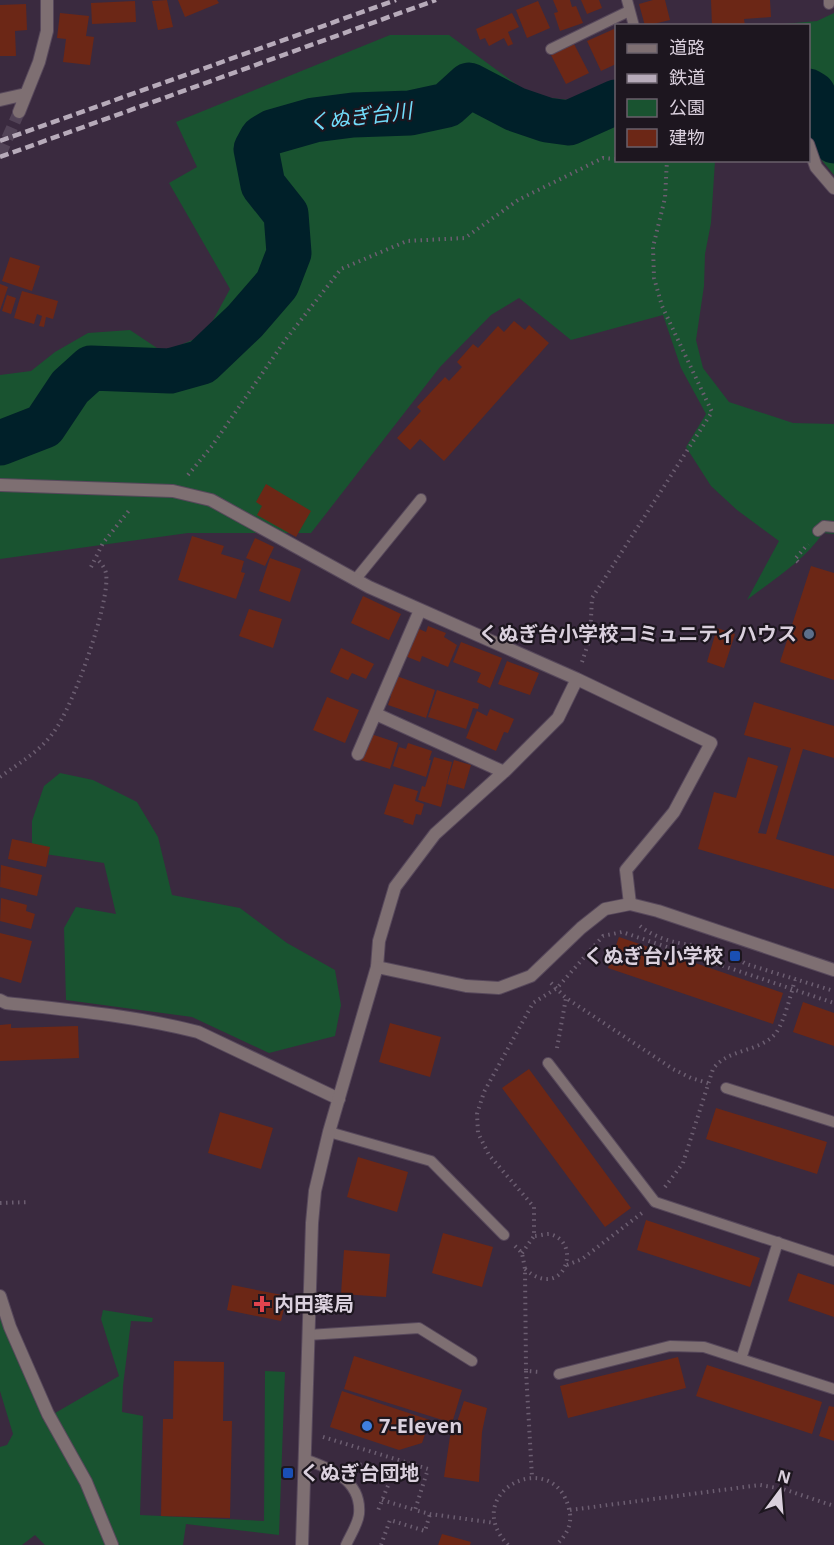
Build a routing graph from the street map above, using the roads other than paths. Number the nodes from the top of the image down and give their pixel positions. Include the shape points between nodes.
1 (47, 0) edge
2 (628, 6) edge
3 (633, 24) edge
4 (551, 50) dead end
5 (26, 94) junction
6 (0, 100) edge
7 (19, 112) tunnel mouth
8 (810, 150) edge
9 (834, 188) edge
10 (0, 485) edge
11 (421, 499) dead end
12 (834, 527) edge
13 (818, 531) dead end
14 (355, 580) junction
15 (420, 610) junction
16 (577, 680) junction
17 (375, 714) junction
18 (358, 754) dead end
19 (504, 772) junction
20 (630, 904) junction
21 (377, 967) junction
22 (834, 970) edge
23 (0, 1000) edge
24 (550, 1067) road end
25 (726, 1088) road end
26 (339, 1099) junction
27 (834, 1122) edge
28 (330, 1132) junction
29 (504, 1235) road end
30 (778, 1242) junction
31 (834, 1260) edge
32 (0, 1296) edge
33 (308, 1335) junction
34 (741, 1359) junction
35 (472, 1362) dead end
36 (559, 1374) road end
37 (834, 1389) edge
38 (304, 1459) junction
39 (112, 1545) edge
40 (302, 1545) edge
41 (346, 1545) edge

1 - 5 street via 47,31
2 - 3 lane
2 - 4 lane
5 - 6 street
5 - 7 street
8 - 9 street via 816,167
10 - 14 street via 173,491 211,500
11 - 14 lane
12 - 13 lane via 824,526
14 - 15 street
15 - 16 street
15 - 17 street
16 - 19 street via 558,718
16 - 20 street via 711,743 674,812 626,870
17 - 18 street
17 - 19 street
19 - 21 street via 435,834 395,887 379,941
20 - 21 street via 604,909 531,976 499,988 466,986
20 - 22 street
21 - 26 street
23 - 26 street via 198,1032
24 - 30 lane via 655,1202
25 - 27 lane
26 - 28 street
28 - 29 lane via 431,1161
28 - 33 street via 315,1191
30 - 31 lane
30 - 34 lane
32 - 39 street via 48,1414 86,1482
33 - 35 lane via 418,1328
33 - 38 street
34 - 36 lane via 704,1347 669,1346
34 - 37 lane
38 - 40 street
38 - 41 lane via 332,1469 346,1479 358,1499 359,1516

